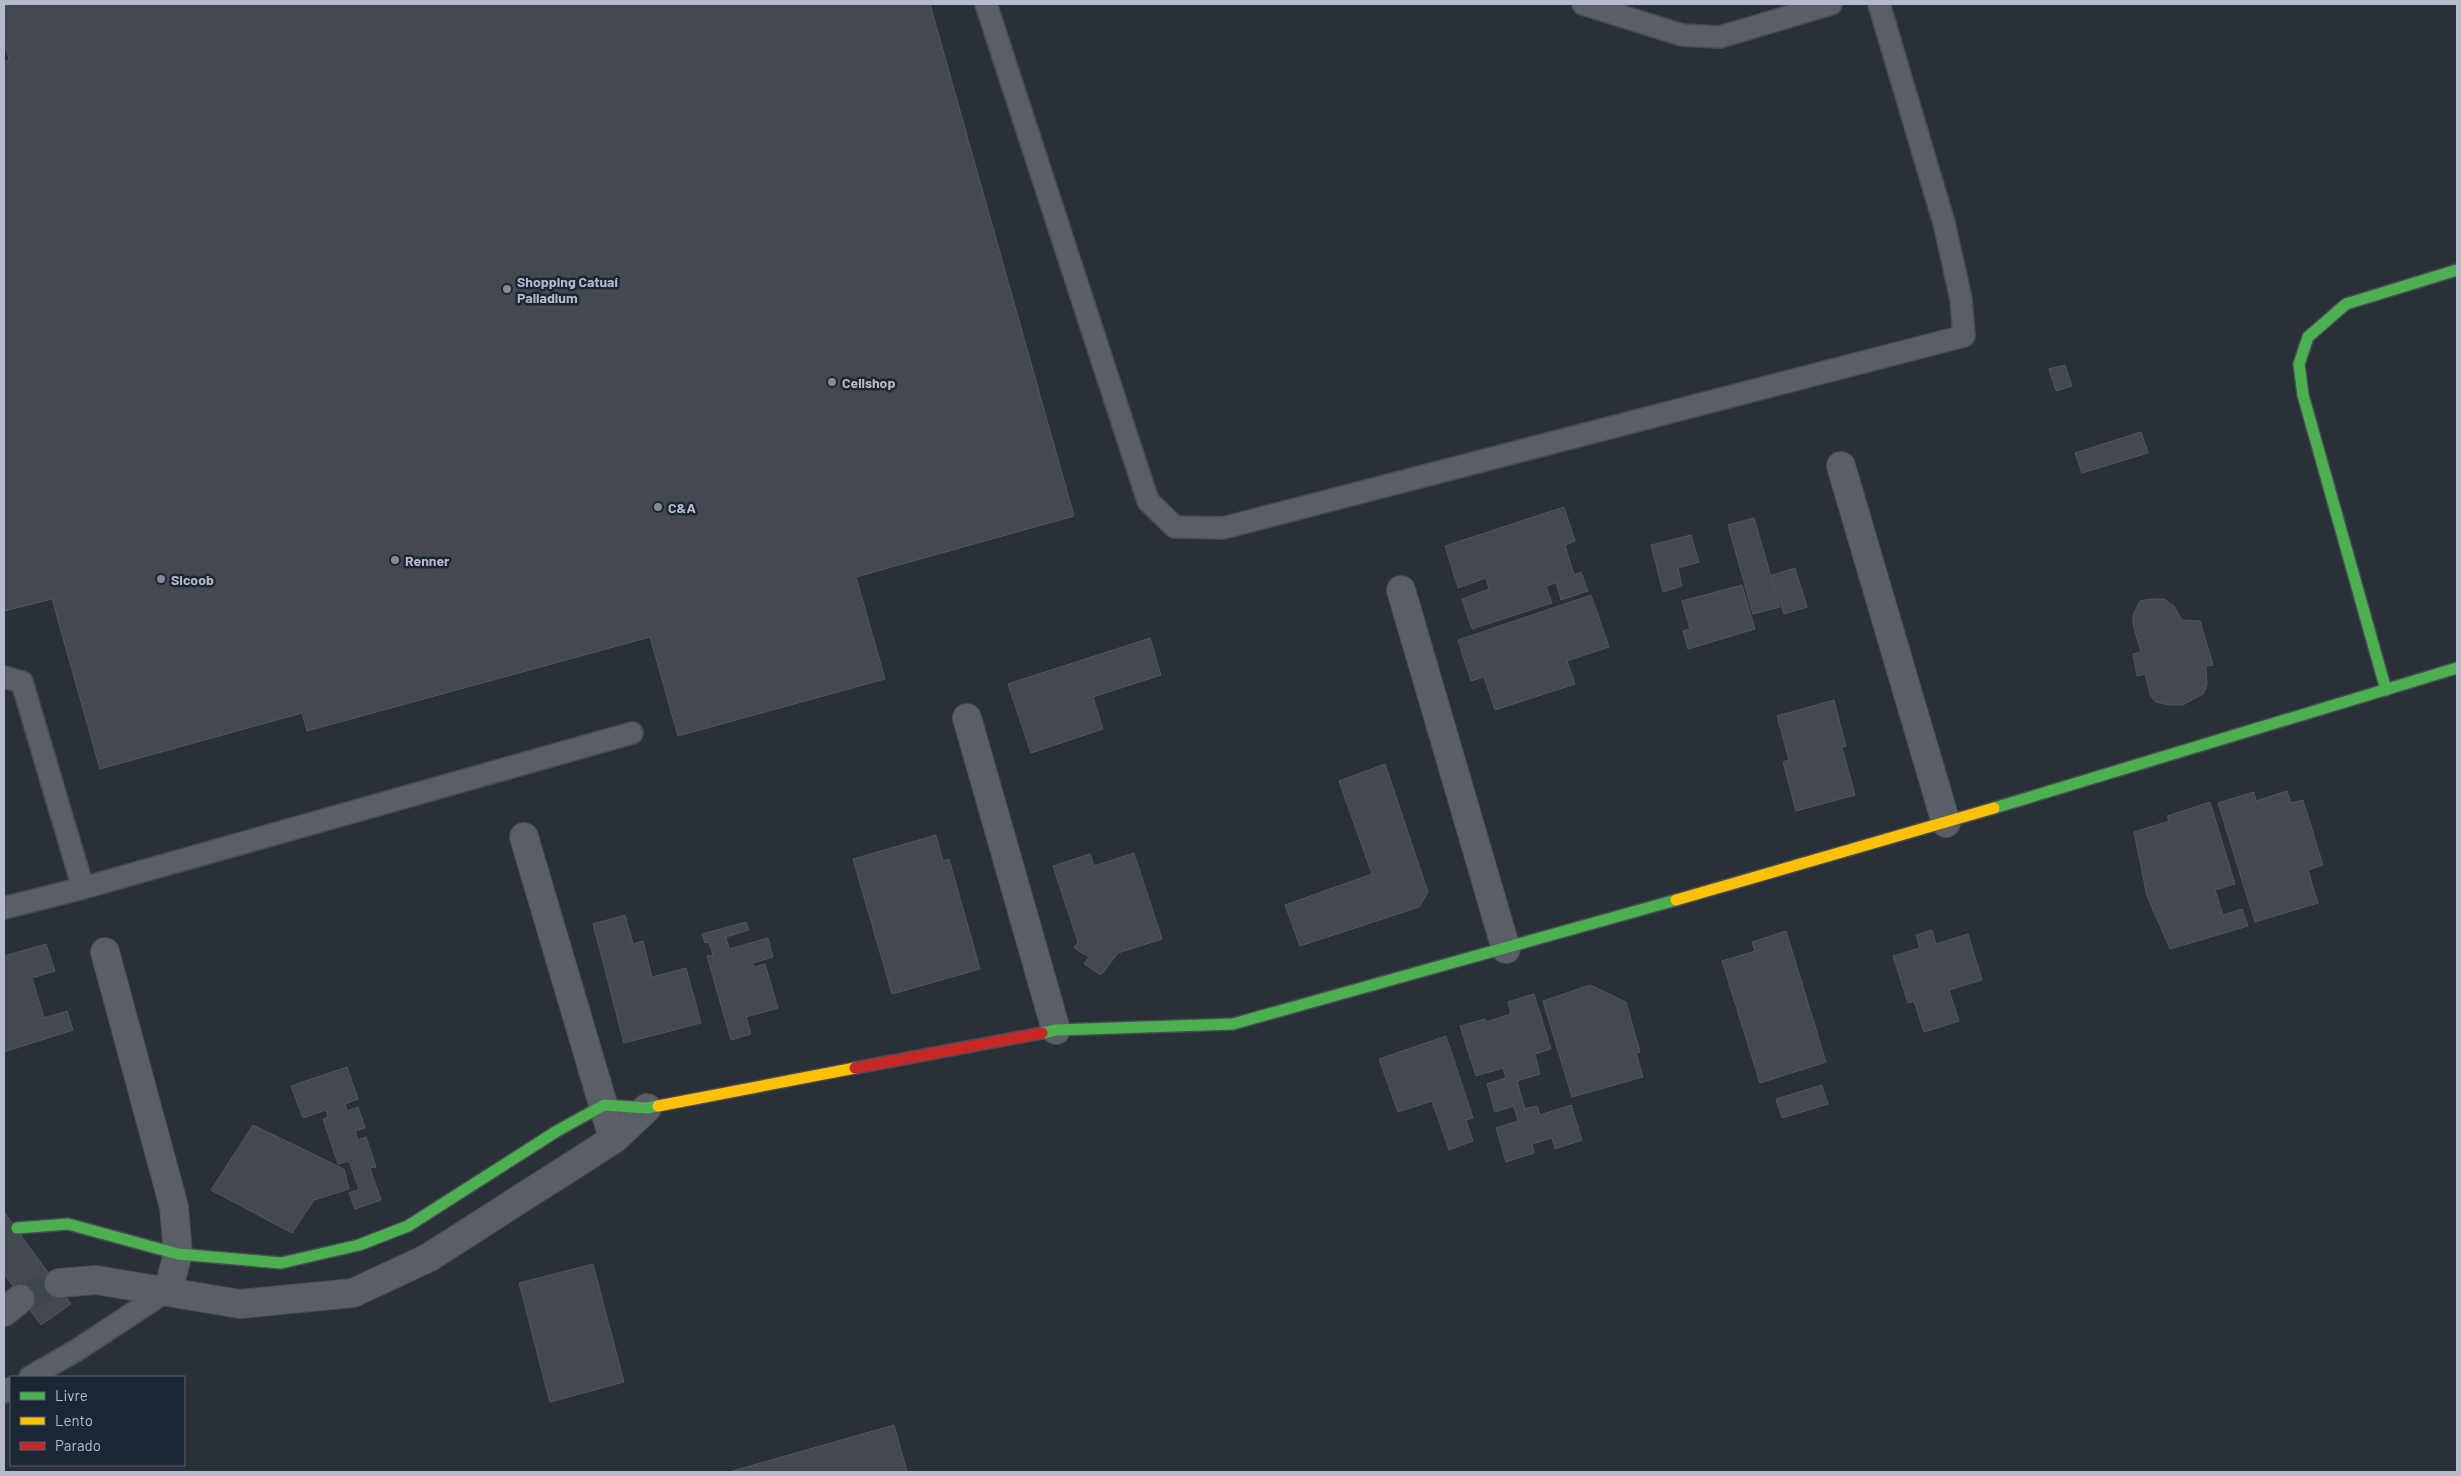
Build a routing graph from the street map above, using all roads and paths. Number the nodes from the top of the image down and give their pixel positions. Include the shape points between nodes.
1 (986, 4) edge
2 (1583, 4) edge
3 (1831, 4) edge
4 (1879, 4) edge
5 (2457, 270) edge
6 (1841, 466) dead end
7 (1401, 590) dead end
8 (2457, 668) edge
9 (4, 678) edge
10 (2386, 690) junction
11 (967, 718) dead end
12 (632, 733) dead end
13 (1946, 823) junction
14 (524, 837) dead end
15 (82, 888) junction
16 (4, 908) edge
17 (1506, 949) junction
18 (105, 952) dead end
19 (1056, 1030) junction
20 (604, 1105) junction
21 (647, 1108) junction
22 (614, 1139) junction
23 (17, 1228) dead end
24 (178, 1254) junction
25 (59, 1283) tunnel mouth
26 (168, 1290) junction
27 (32, 1376) edge

1 - 4 lane via 1148,501 1175,527 1223,528 1964,336 1961,300 1944,224
2 - 3 lane via 1682,35 1720,36
5 - 10 street via 2346,304 2308,337 2299,364 2303,395
6 - 13 street
7 - 17 street
8 - 10 street
9 - 15 lane via 22,682
10 - 13 street
11 - 19 street
12 - 15 lane
13 - 17 street
14 - 20 street
15 - 16 lane
17 - 19 street via 1232,1024
18 - 24 street via 174,1207
19 - 21 street
20 - 21 street
20 - 22 street
20 - 24 street via 408,1226 359,1246 280,1263
21 - 22 street
22 - 26 street via 428,1258 353,1293 240,1304
23 - 24 street via 68,1224
24 - 26 street
25 - 26 street via 96,1280
26 - 27 lane via 78,1350

